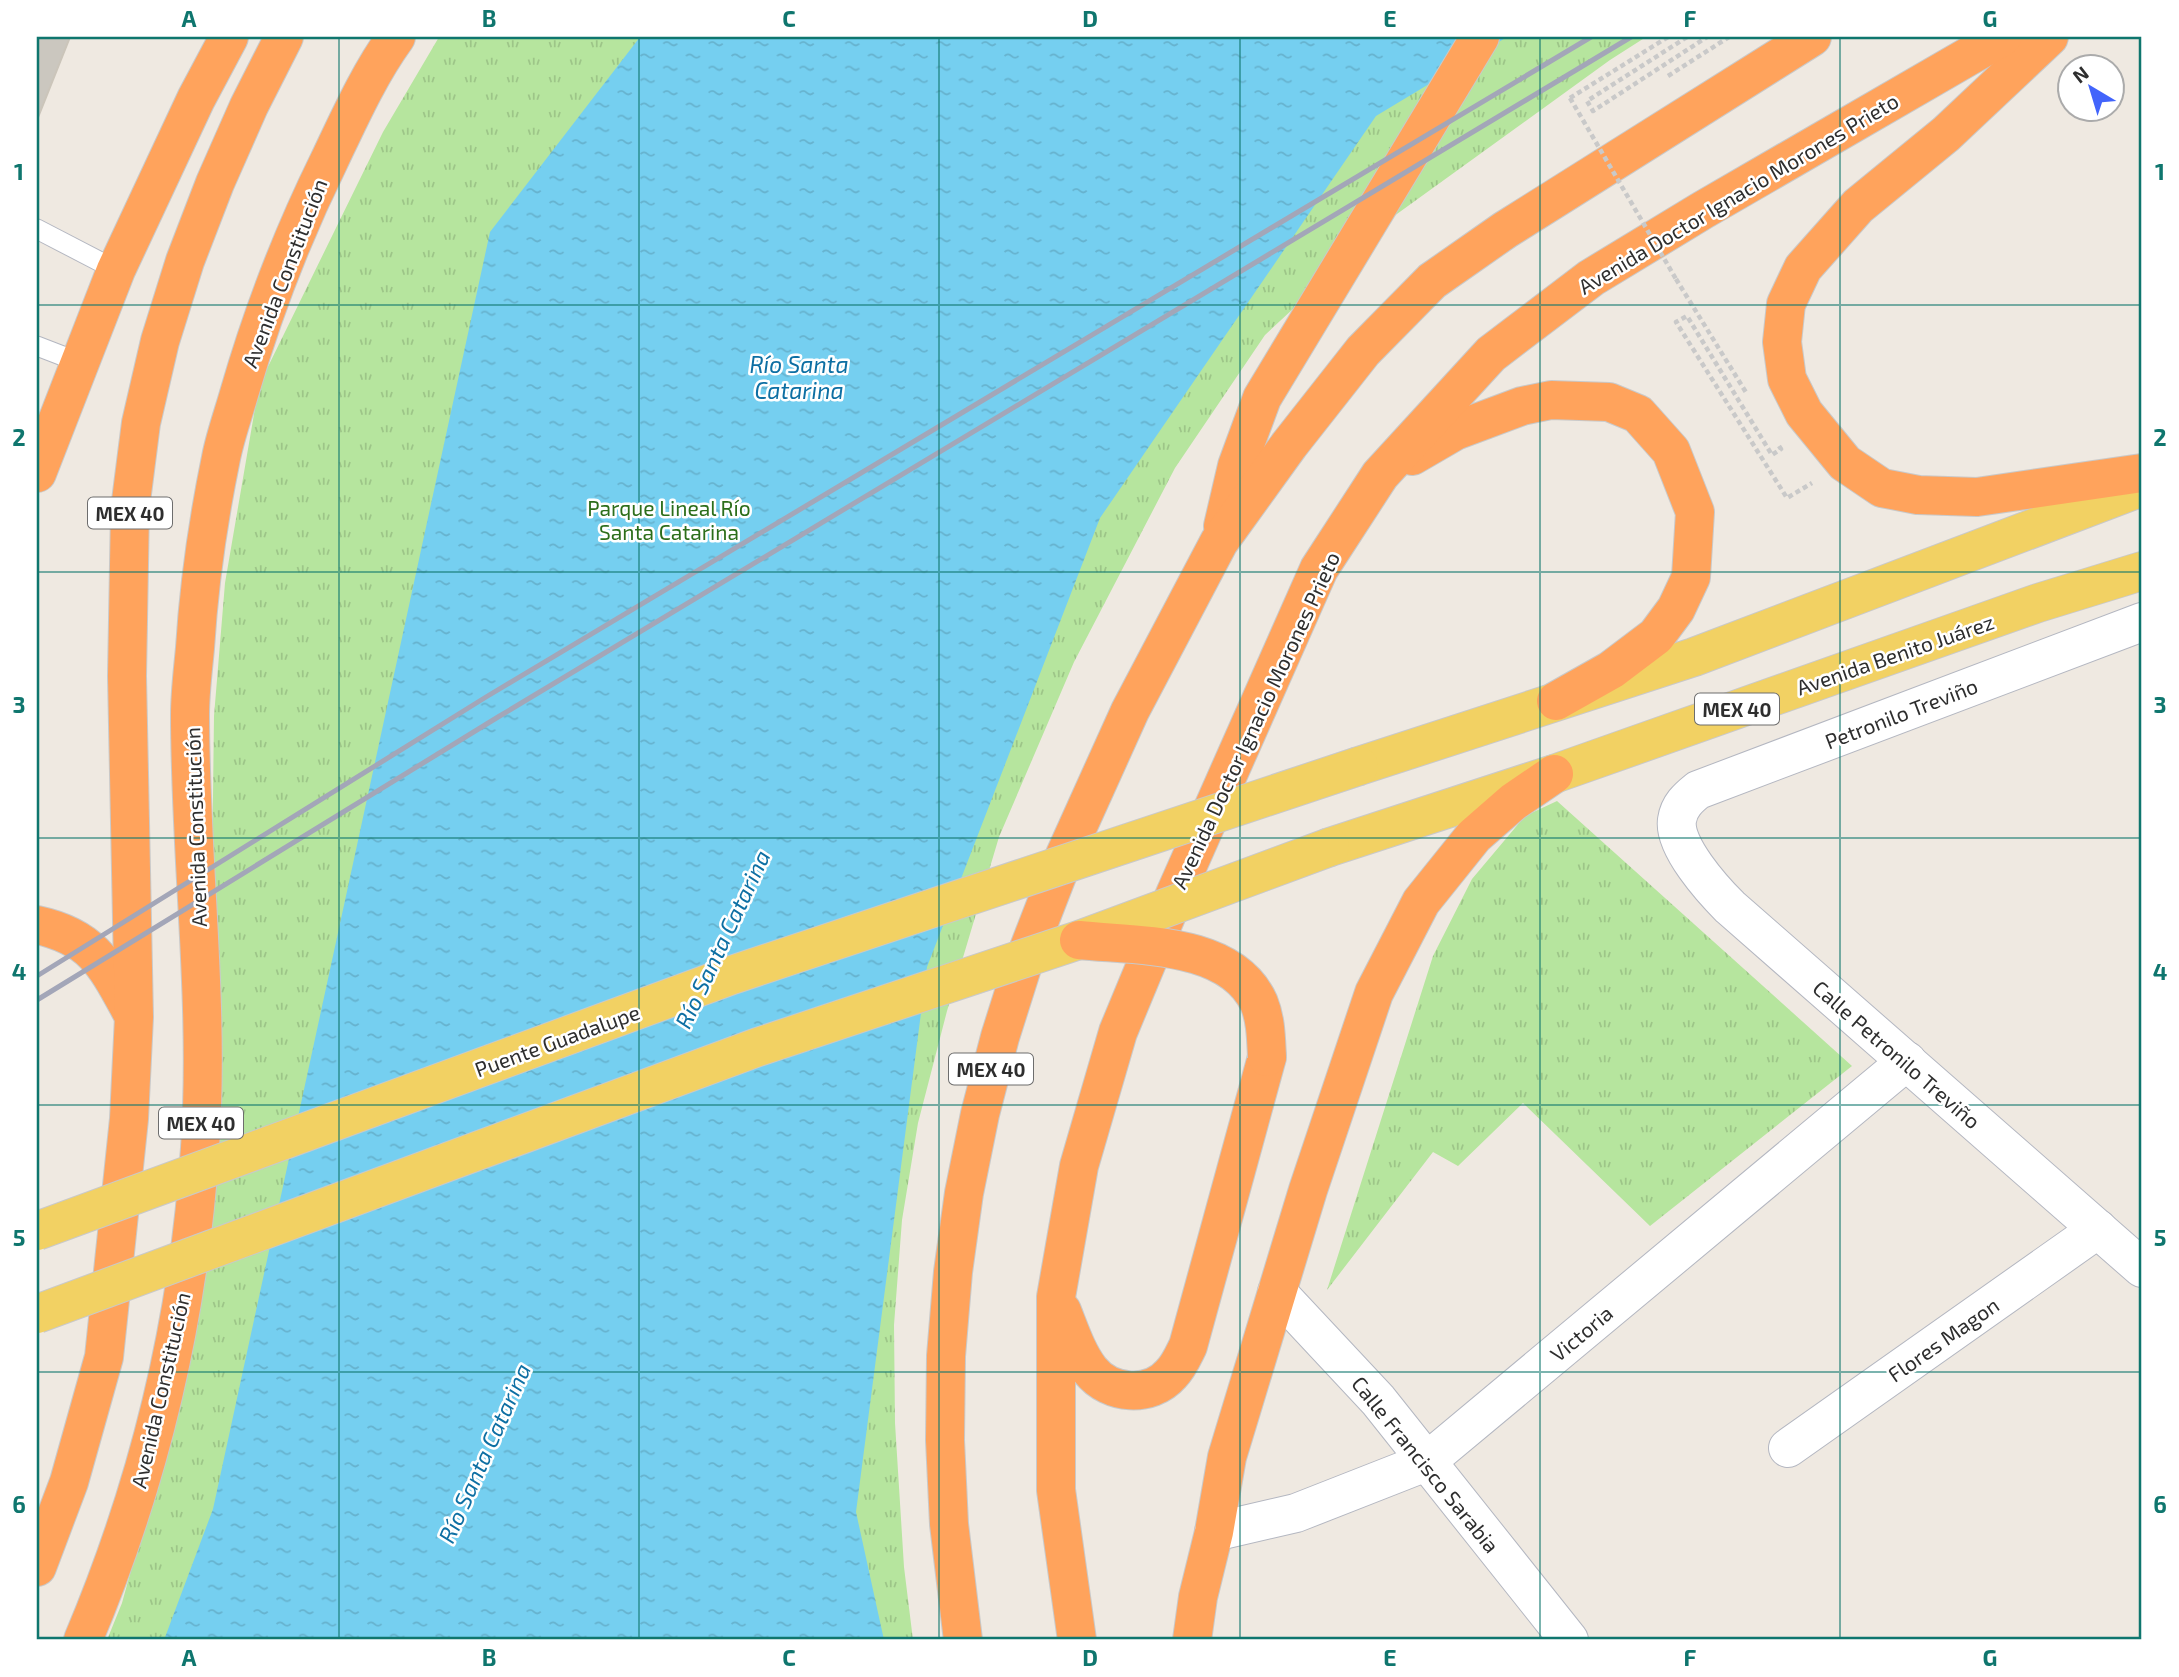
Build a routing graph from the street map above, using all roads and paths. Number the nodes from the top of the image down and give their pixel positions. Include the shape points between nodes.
1 (229, 37) edge
2 (284, 37) edge
3 (396, 37) edge
4 (1480, 37) edge
5 (1668, 37) edge
6 (1687, 37) edge
7 (1707, 37) edge
8 (1812, 37) edge
9 (2002, 37) edge
10 (2049, 37) edge
11 (37, 229) edge
12 (116, 270) junction
13 (37, 346) edge
14 (81, 363) junction
15 (1753, 403) dead end
16 (1774, 437) dead end
17 (1846, 463) junction
18 (37, 473) edge
19 (2142, 473) edge
20 (1380, 475) junction
21 (2142, 487) edge
22 (1219, 542) junction
23 (2142, 570) edge
24 (2142, 622) edge
25 (1556, 701) junction
26 (1554, 774) junction
27 (1676, 821) joint
28 (37, 925) edge
29 (1079, 940) junction
30 (134, 1017) junction
31 (1908, 1061) junction
32 (2098, 1229) junction
33 (37, 1231) edge
34 (2142, 1268) edge
35 (1277, 1293) junction
36 (1056, 1297) junction
37 (37, 1314) edge
38 (1788, 1448) dead end
39 (1426, 1462) junction
40 (1214, 1532) junction
41 (37, 1567) edge
42 (83, 1640) edge
43 (963, 1640) edge
44 (1077, 1640) edge
45 (1192, 1640) edge
46 (1569, 1640) edge

1 - 12 highway
2 - 30 highway, MEX 40 via 249,106 185,261 141,423 130,509 127,676
3 - 42 highway, Avenida Constitución / MEX 40 via 303,214 256,336 221,455 199,590 190,712 204,1048 191,1247 153,1436 127,1526
4 - 22 highway via 1262,398 1237,466
5 - 15 path, bridge via 1570,98
6 - 7 path via 1587,101 1593,111
8 - 22 highway, MEX 40 via 1432,281 1363,351
9 - 20 highway, Avenida Doctor Ignacio Morones Prieto via 1591,278 1491,354
10 - 17 highway via 1946,134 1858,206 1803,268 1786,304 1782,342 1787,379 1804,413
11 - 12 lane
12 - 14 highway
13 - 14 lane
14 - 18 highway
16 - 17 path via 1781,449 1772,455 1687,316 1676,322 1787,498
17 - 19 highway via 1882,488 1918,495 1977,497
20 - 25 highway via 1455,431 1551,400 1609,402 1638,414 1671,451 1696,512 1691,577 1686,588 1656,636 1611,670
20 - 36 highway, Avenida Doctor Ignacio Morones Prieto via 1319,569 1118,1032 1079,1166
21 - 25 main road, MEX 40 via 1694,657
22 - 43 highway, MEX 40 via 1130,711 1065,855 1024,961 980,1114 964,1193 946,1356 949,1524
23 - 26 main road, Avenida Benito Juárez / MEX 40
24 - 27 street, Petronilo Treviño via 1698,790 1684,802
25 - 33 main road, Puente Guadalupe / MEX 40, bridge via 732,975
26 - 29 main road, Avenida Benito Juárez / MEX 40, bridge via 1330,847
26 - 35 highway via 1474,836 1421,902 1374,993
27 - 31 street, Calle Petronilo Treviño via 1684,847 1703,879 1765,940
28 - 30 highway via 88,946 109,970
29 - 36 highway, bridge via 1183,950 1234,973 1258,1003 1267,1057 1188,1346 1170,1376 1155,1387 1138,1391 1104,1383 1082,1359
29 - 37 main road, MEX 40, bridge via 758,1047
30 - 41 highway, MEX 40 via 129,1119 104,1357 69,1482
31 - 32 street, Calle Petronilo Treviño
31 - 39 street, Victoria
32 - 34 street, Calle Petronilo Treviño
32 - 38 street, Flores Magon
35 - 39 street, Calle Francisco Sarabia via 1378,1399
35 - 40 highway via 1227,1457
36 - 44 highway, Avenida Doctor Ignacio Morones Prieto via 1056,1490
39 - 40 street, Victoria via 1296,1513
39 - 46 street, Calle Francisco Sarabia
40 - 45 highway

